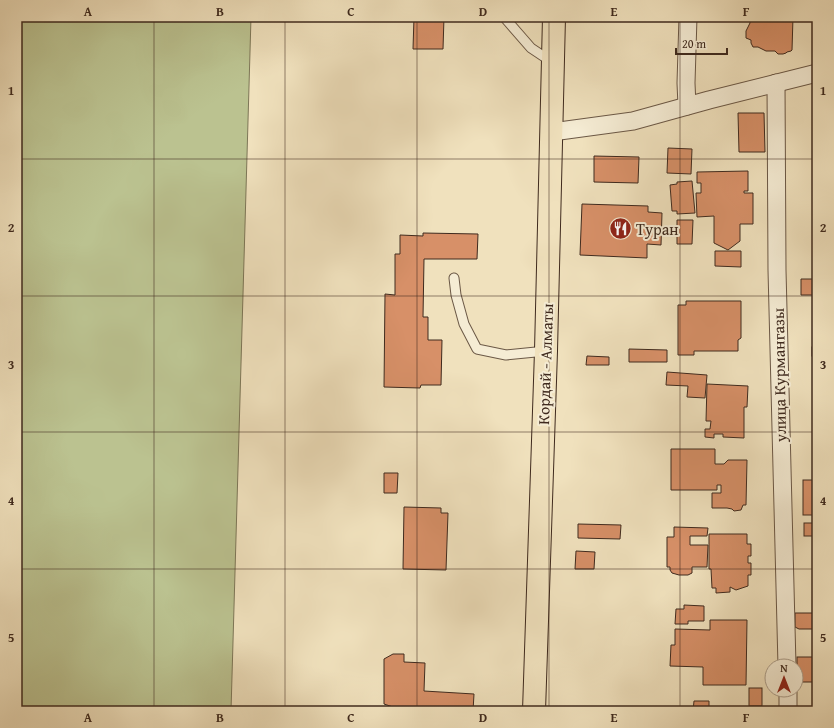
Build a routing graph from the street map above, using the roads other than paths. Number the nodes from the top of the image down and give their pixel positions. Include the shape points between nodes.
1 (504, 17) edge
2 (554, 17) edge
3 (688, 17) edge
4 (553, 62) junction
5 (817, 73) edge
6 (776, 83) junction
7 (687, 106) junction
8 (552, 132) junction
9 (454, 278) dead end
10 (546, 351) junction
11 (787, 658) edge
12 (788, 698) edge
13 (534, 711) edge
14 (788, 711) edge

1 - 4 lane via 531,48
2 - 4 highway, Кордай - Алматы
3 - 7 street
4 - 8 highway, Кордай - Алматы
5 - 6 street
6 - 7 street
6 - 11 street, улица Курмангазы via 777,278
7 - 8 street via 633,121
8 - 10 highway, Кордай - Алматы
9 - 10 lane via 464,324 477,349 506,355
10 - 13 highway, Кордай - Алматы
12 - 14 street

